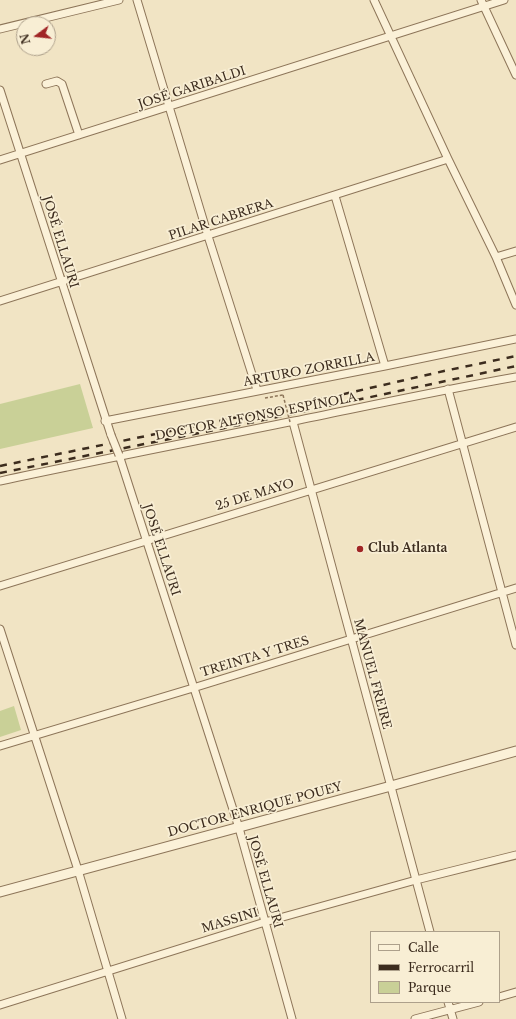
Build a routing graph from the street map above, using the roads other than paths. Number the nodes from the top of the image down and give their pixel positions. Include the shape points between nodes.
1 (119, 0) edge
2 (137, 0) edge
3 (374, 0) edge
4 (504, 0) edge
5 (483, 3) edge
6 (0, 29) edge
7 (390, 36) junction
8 (516, 75) edge
9 (46, 84) dead end
10 (0, 90) edge
11 (169, 107) junction
12 (79, 135) junction
13 (20, 153) junction
14 (0, 160) edge
15 (448, 160) junction
16 (335, 196) junction
17 (208, 236) junction
18 (516, 251) edge
19 (496, 257) junction
20 (61, 282) junction
21 (0, 301) edge
22 (516, 305) edge
23 (516, 339) edge
24 (386, 366) junction
25 (516, 377) edge
26 (448, 389) junction
27 (257, 390) junction
28 (105, 421) junction
29 (291, 422) junction
30 (516, 427) edge
31 (463, 443) junction
32 (119, 455) junction
33 (0, 481) edge
34 (311, 490) junction
35 (146, 540) junction
36 (0, 586) edge
37 (516, 588) edge
38 (502, 592) junction
39 (0, 629) edge
40 (352, 639) junction
41 (516, 645) edge
42 (193, 688) junction
43 (35, 735) junction
44 (0, 746) edge
45 (516, 750) edge
46 (390, 786) junction
47 (238, 828) junction
48 (516, 855) edge
49 (78, 870) junction
50 (416, 880) junction
51 (0, 892) edge
52 (265, 922) junction
53 (430, 931) edge
54 (107, 971) junction
55 (516, 992) edge
56 (500, 997) edge
57 (448, 1003) edge
58 (475, 1003) edge
59 (0, 1005) edge
60 (450, 1010) junction
61 (122, 1019) edge
62 (292, 1019) edge
63 (415, 1019) edge
64 (453, 1019) edge

1 - 6 street
2 - 11 street
3 - 7 street
4 - 5 street, JOSÉ GARIBALDI
5 - 7 street, JOSÉ GARIBALDI
5 - 8 street
7 - 11 street, JOSÉ GARIBALDI
7 - 15 street
9 - 12 street via 58,81 62,84
10 - 13 street, JOSÉ ELLAURI
11 - 12 street, JOSÉ GARIBALDI
11 - 17 street
12 - 13 street, JOSÉ GARIBALDI
13 - 14 street, JOSÉ GARIBALDI
13 - 20 street, JOSÉ ELLAURI
15 - 16 street, PILAR CABRERA
15 - 19 street
16 - 17 street, PILAR CABRERA
16 - 24 street
17 - 20 street, PILAR CABRERA
17 - 27 street
18 - 19 street
19 - 22 street
20 - 21 street, PILAR CABRERA
20 - 28 street, JOSÉ ELLAURI
23 - 24 street, ARTURO ZORRILLA
24 - 27 street, ARTURO ZORRILLA
25 - 26 street, DOCTOR ALFONSO ESPÍNOLA
26 - 29 street, DOCTOR ALFONSO ESPÍNOLA
26 - 31 street
27 - 28 street, ARTURO ZORRILLA
28 - 32 street, JOSÉ ELLAURI, bridge
29 - 32 street, DOCTOR ALFONSO ESPÍNOLA
29 - 34 street, MANUEL FREIRE
30 - 31 street, 25 DE MAYO
31 - 34 street, 25 DE MAYO
31 - 38 street
32 - 33 street, DOCTOR ALFONSO ESPÍNOLA
32 - 35 street, JOSÉ ELLAURI
34 - 35 street, 25 DE MAYO
34 - 40 street, MANUEL FREIRE
35 - 36 street, 25 DE MAYO
35 - 42 street, JOSÉ ELLAURI
37 - 38 street, TREINTA Y TRES
38 - 40 street, TREINTA Y TRES
38 - 41 street
39 - 43 street
40 - 42 street, TREINTA Y TRES
40 - 46 street, MANUEL FREIRE
42 - 43 street, TREINTA Y TRES
42 - 47 street, JOSÉ ELLAURI
43 - 44 street, TREINTA Y TRES
43 - 49 street
45 - 46 street, DOCTOR ENRIQUE POUEY
46 - 47 street, DOCTOR ENRIQUE POUEY
46 - 50 street, MANUEL FREIRE
47 - 49 street, DOCTOR ENRIQUE POUEY
47 - 52 street, JOSÉ ELLAURI
48 - 50 street, MASSINI
49 - 51 street, DOCTOR ENRIQUE POUEY
49 - 54 street
50 - 52 street, MASSINI
50 - 53 street, MANUEL FREIRE
52 - 54 street, MASSINI
52 - 62 street, JOSÉ ELLAURI
54 - 59 street, MASSINI
54 - 61 street
55 - 56 street
57 - 60 street
58 - 60 street
60 - 63 street
60 - 64 street

